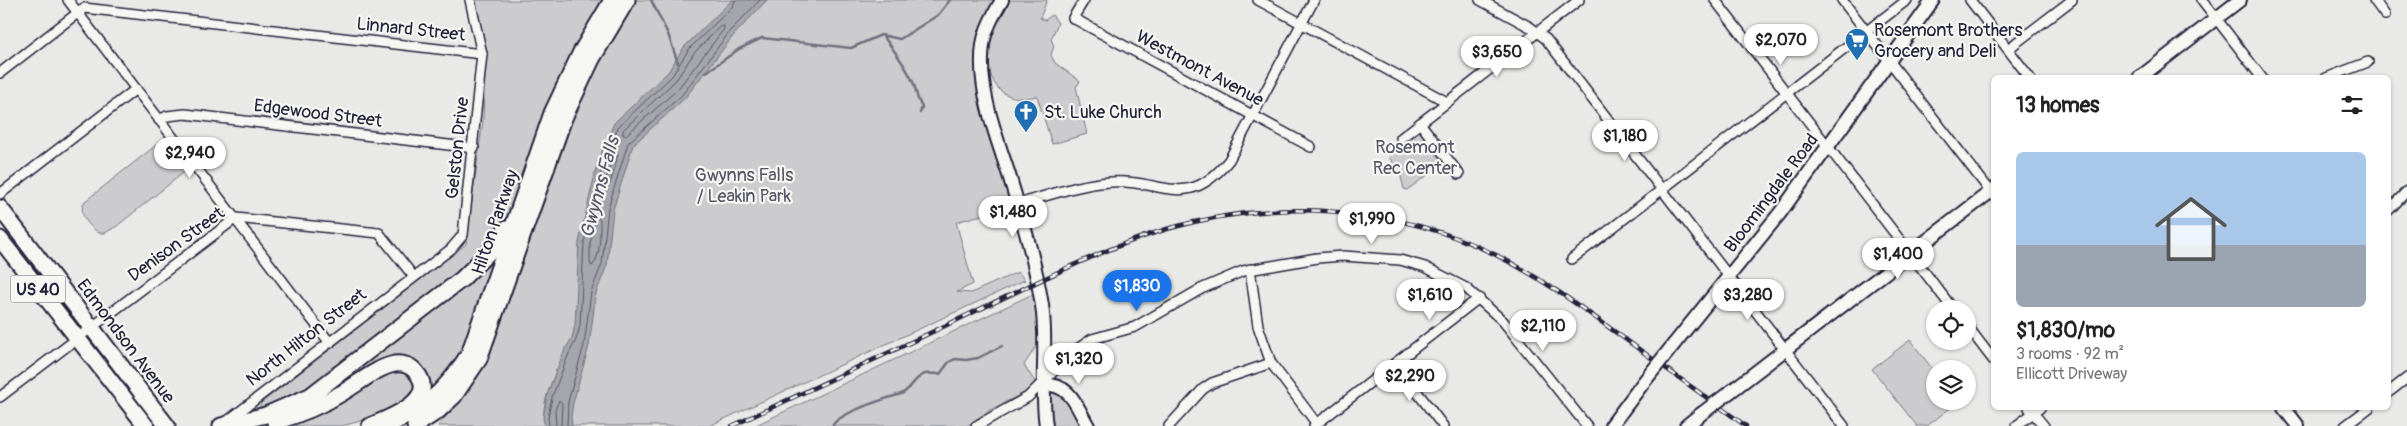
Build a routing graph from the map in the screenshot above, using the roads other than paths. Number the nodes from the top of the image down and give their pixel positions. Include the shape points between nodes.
1 (68, 0) edge
2 (470, 0) edge
3 (628, 0) edge
4 (1002, 0) edge
5 (1084, 0) edge
6 (1258, 0) edge
7 (1314, 0) edge
8 (1480, 0) edge
9 (1579, 0) edge
10 (1715, 0) edge
11 (1842, 0) edge
12 (1908, 0) edge
13 (1933, 0) edge
14 (1970, 0) edge
15 (2072, 0) edge
16 (2202, 0) edge
17 (2240, 0) edge
18 (2374, 0) edge
19 (613, 8) edge
20 (78, 13) junction
21 (2385, 14) dead end
22 (2216, 18) junction
23 (1302, 24) junction
24 (1867, 31) junction
25 (1538, 32) junction
26 (2008, 49) junction
27 (482, 54) junction
28 (1890, 61) junction
29 (2368, 62) dead end
30 (0, 73) edge
31 (2028, 75) edge
32 (2143, 75) edge
33 (2260, 75) edge
34 (2334, 75) edge
35 (136, 89) junction
36 (1787, 93) junction
37 (1447, 102) junction
38 (1253, 115) junction
39 (159, 120) junction
40 (1420, 123) junction
41 (1401, 138) dead end
42 (1311, 147) dead end
43 (1828, 147) junction
44 (474, 148) junction
45 (1459, 174) dead end
46 (1991, 189) edge
47 (1662, 190) junction
48 (2407, 191) edge
49 (1991, 193) edge
50 (0, 194) edge
51 (1017, 204) junction
52 (0, 208) edge
53 (2391, 208) edge
54 (518, 211) junction
55 (236, 218) junction
56 (0, 239) edge
57 (1910, 253) junction
58 (1572, 259) dead end
59 (1250, 269) junction
60 (414, 277) junction
61 (1728, 277) junction
62 (1479, 298) junction
63 (1946, 300) edge
64 (92, 327) junction
65 (1976, 337) edge
66 (77, 339) junction
67 (330, 342) junction
68 (1786, 350) junction
69 (1991, 357) edge
70 (1271, 363) junction
71 (1395, 363) junction
72 (2407, 378) edge
73 (467, 379) junction
74 (1043, 384) junction
75 (2391, 390) edge
76 (0, 397) edge
77 (2033, 410) edge
78 (2035, 410) edge
79 (2286, 410) edge
80 (2366, 410) edge
81 (1315, 425) edge
82 (146, 426) edge
83 (167, 426) edge
84 (221, 426) edge
85 (262, 426) edge
86 (370, 426) edge
87 (381, 426) edge
88 (415, 426) edge
89 (434, 426) edge
90 (976, 426) edge
91 (1046, 426) edge
92 (1088, 426) edge
93 (1169, 426) edge
94 (1443, 426) edge
95 (1586, 426) edge
96 (1611, 426) edge
97 (1686, 426) edge
98 (1844, 426) edge
99 (2016, 426) edge
100 (2044, 426) edge
101 (2298, 426) edge
102 (2345, 426) edge

1 - 20 street
2 - 27 street, Gelston Drive
3 - 19 main road, Hilton Parkway
4 - 51 street via 987,29 983,44 983,71 995,129
5 - 38 street, Westmont Avenue via 1073,18
6 - 23 street
7 - 23 street
8 - 25 street
9 - 25 street
10 - 36 street
11 - 24 street
12 - 24 street
13 - 28 street, Bloomingdale Road
14 - 26 street
15 - 26 street
16 - 22 street
17 - 22 street
18 - 21 street
19 - 54 main road, Hilton Parkway via 581,52 552,113
19 - 73 main road, Hilton Parkway via 564,118 490,330
20 - 27 street, Linnard Street via 84,8
20 - 30 street
20 - 35 street
22 - 32 street
22 - 33 street
23 - 37 street
23 - 38 street
24 - 28 street
24 - 36 street
25 - 37 street
25 - 47 street
26 - 31 street
27 - 44 street, Gelston Drive
28 - 43 street, Bloomingdale Road
28 - 46 street
29 - 34 street
35 - 39 street
35 - 50 street
36 - 43 street
36 - 47 street
37 - 40 street
38 - 42 street, Westmont Avenue
38 - 51 street via 1229,160 1214,178 1195,188 1172,190 1098,183
39 - 44 street, Edgewood Street via 185,114
39 - 55 street
40 - 41 street
40 - 45 street
43 - 57 street
43 - 61 street, Bloomingdale Road
44 - 60 street, Gelston Drive via 463,235
47 - 58 street
47 - 61 street
48 - 53 street
49 - 57 street
51 - 74 street via 1044,320
52 - 64 main road, Edmondson Avenue / US 40
54 - 84 main road via 494,247 476,266 326,385 280,410
54 - 87 main road, Hilton Parkway via 469,354 458,372 417,411
55 - 60 street, Denison Street via 379,233
55 - 64 street, Denison Street
55 - 67 street
56 - 66 main road, Edmondson Avenue / US 40
57 - 63 street
57 - 68 street
59 - 62 street via 1317,258 1384,257 1425,268
59 - 70 street via 1258,326
59 - 74 street via 1201,288 1135,327 1092,339 1073,352
60 - 67 street, North Hilton Street
61 - 68 street
61 - 96 street, Bloomingdale Road, bridge
62 - 71 street
62 - 95 street via 1503,321
64 - 66 street, Denison Street
64 - 83 main road, Edmondson Avenue / US 40
65 - 69 street
66 - 76 street, Denison Street
66 - 82 main road, Edmondson Avenue / US 40
67 - 84 street, North Hilton Street
68 - 97 street, bridge
68 - 98 street
70 - 81 street
70 - 93 street via 1212,383
71 - 81 street
71 - 94 street
72 - 75 street
73 - 88 main road, Hilton Parkway via 438,411
73 - 89 main road via 451,407
74 - 90 street via 1028,397
74 - 91 street
74 - 92 street via 1055,384 1066,392
77 - 99 street
78 - 100 street
79 - 101 street
80 - 102 street
85 - 86 main road via 322,404 389,366 402,364 415,370 421,389 415,402

